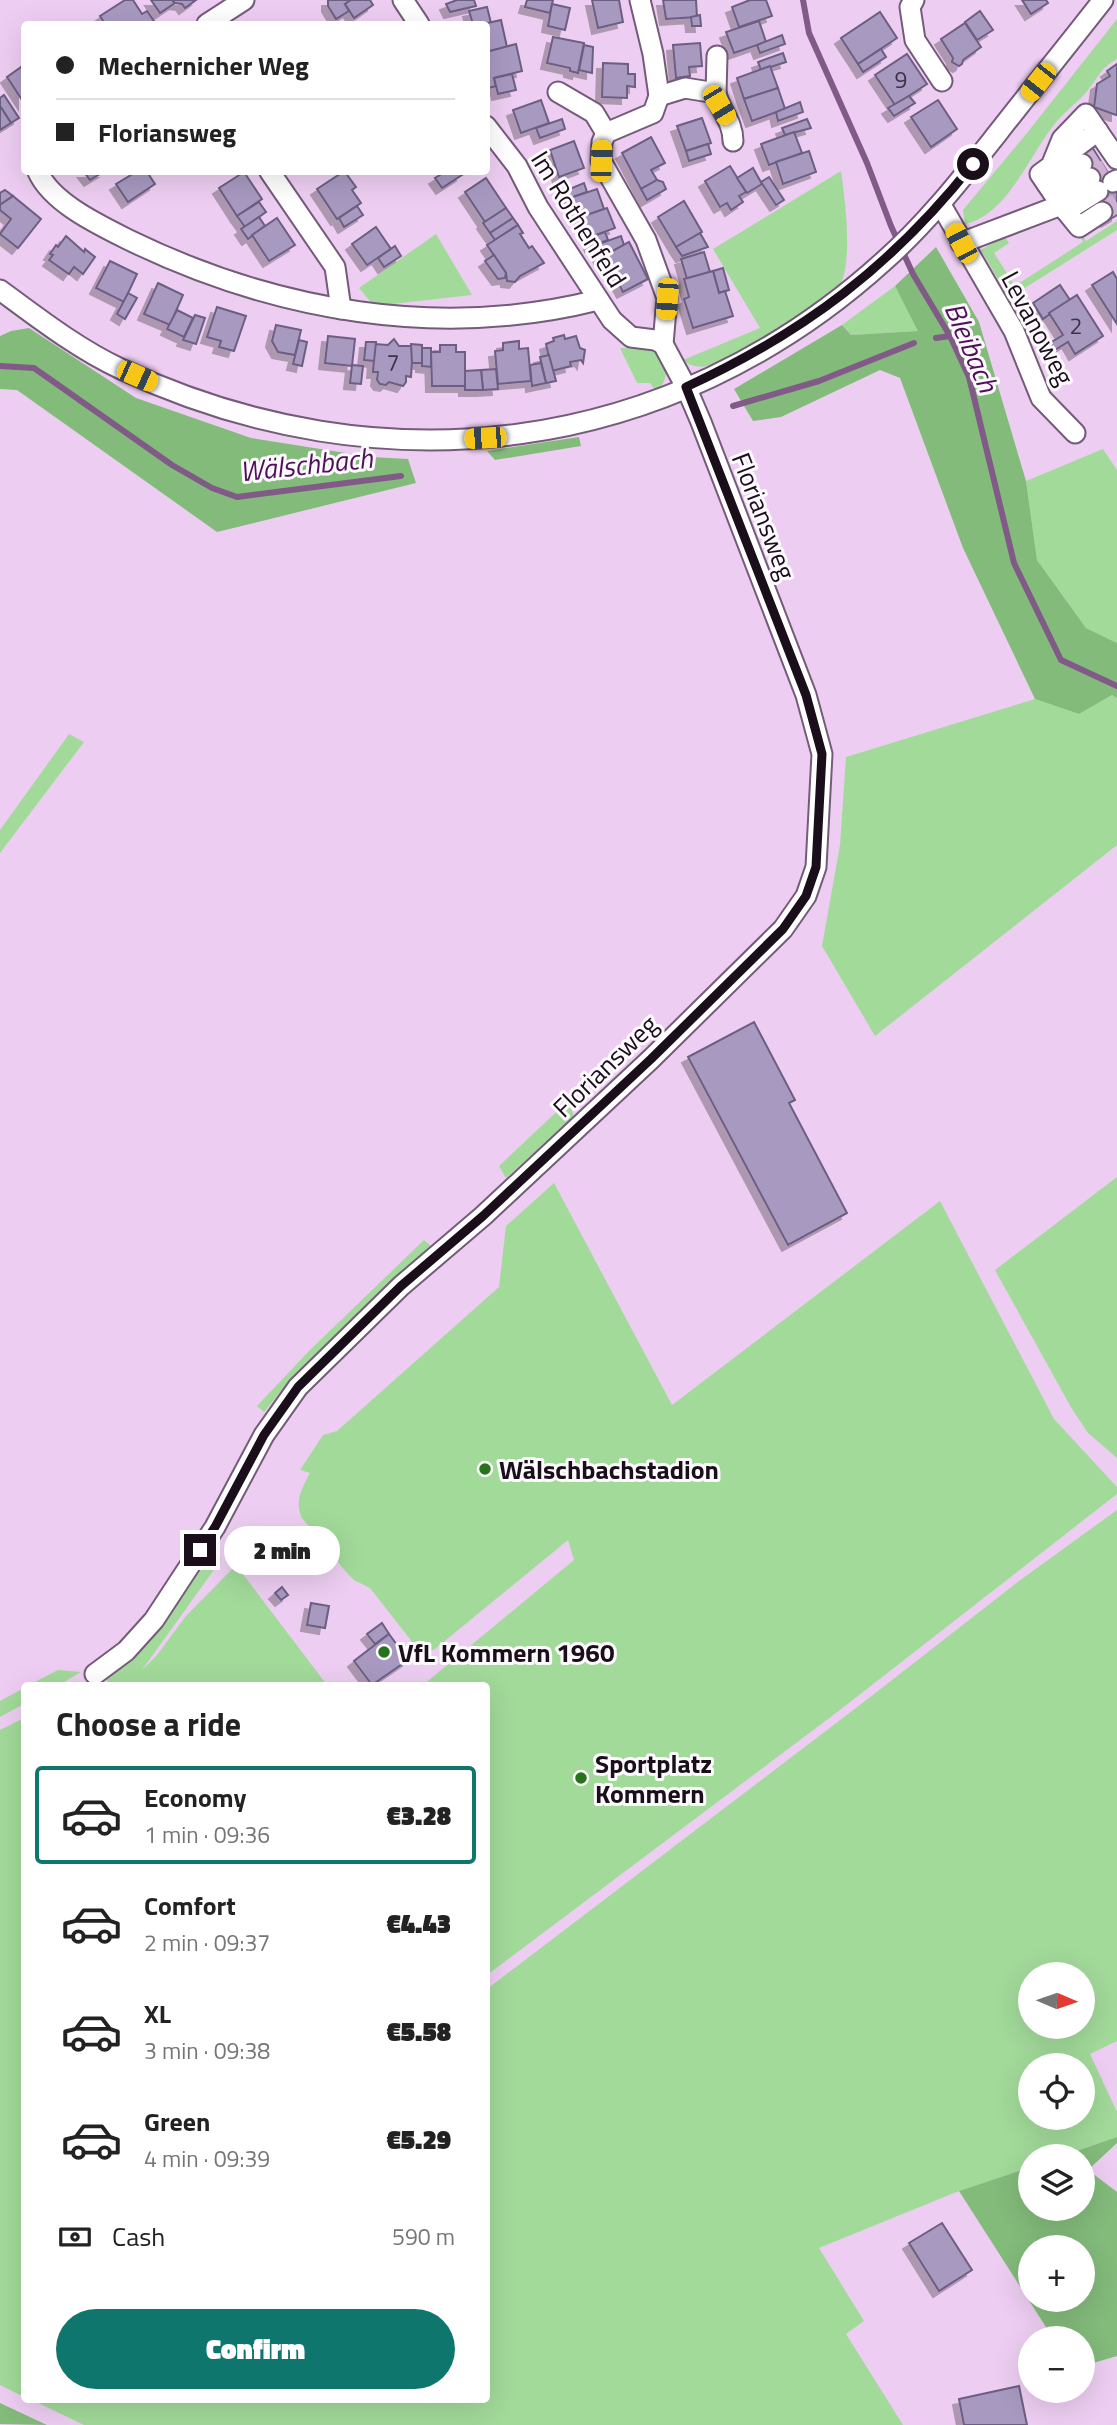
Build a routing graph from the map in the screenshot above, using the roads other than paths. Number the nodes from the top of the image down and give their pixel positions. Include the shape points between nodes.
1 (244, 0) edge
2 (403, 0) edge
3 (640, 0) edge
4 (1103, 0) edge
5 (912, 4) edge
6 (212, 21) edge
7 (417, 21) edge
8 (717, 55) dead end
9 (942, 81) dead end
10 (558, 92) dead end
11 (716, 93) junction
12 (659, 96) junction
13 (490, 131) edge
14 (606, 133) junction
15 (733, 141) dead end
16 (1104, 165) edge
17 (40, 175) edge
18 (272, 175) edge
19 (1056, 192) junction
20 (941, 205) junction
21 (1102, 212) tunnel mouth
22 (961, 243) junction
23 (0, 290) edge
24 (598, 300) junction
25 (341, 309) junction
26 (663, 344) junction
27 (686, 387) junction
28 (1075, 433) dead end
29 (95, 1674) dead end

1 - 6 street
2 - 7 street
3 - 12 street
4 - 20 street
5 - 9 street via 915,40
8 - 11 street
10 - 14 street via 594,113
11 - 12 street via 685,88
11 - 15 street via 733,128
12 - 14 street via 653,113
13 - 24 street, Im Rothenfeld via 517,166
14 - 26 street via 601,161 646,240 667,299
16 - 19 street
16 - 19 street
16 - 19 street via 1086,114 1062,139
17 - 25 street via 57,198 157,253 235,284
18 - 25 street via 335,267
19 - 21 street via 1079,227
19 - 22 street
20 - 22 street, Levanoweg
20 - 27 street via 885,261 829,306 766,347
22 - 28 street, Levanoweg via 1014,331 1041,398
23 - 27 street via 118,368 164,388 233,413 336,435 443,441 540,432 610,417
24 - 25 street via 558,310 441,320
24 - 26 street, Im Rothenfeld via 618,328 631,337
26 - 27 street
27 - 29 street, Floriansweg via 806,695 822,754 816,867 806,896 783,929 651,1059 401,1286 298,1387 264,1435 215,1527 153,1620 126,1651

